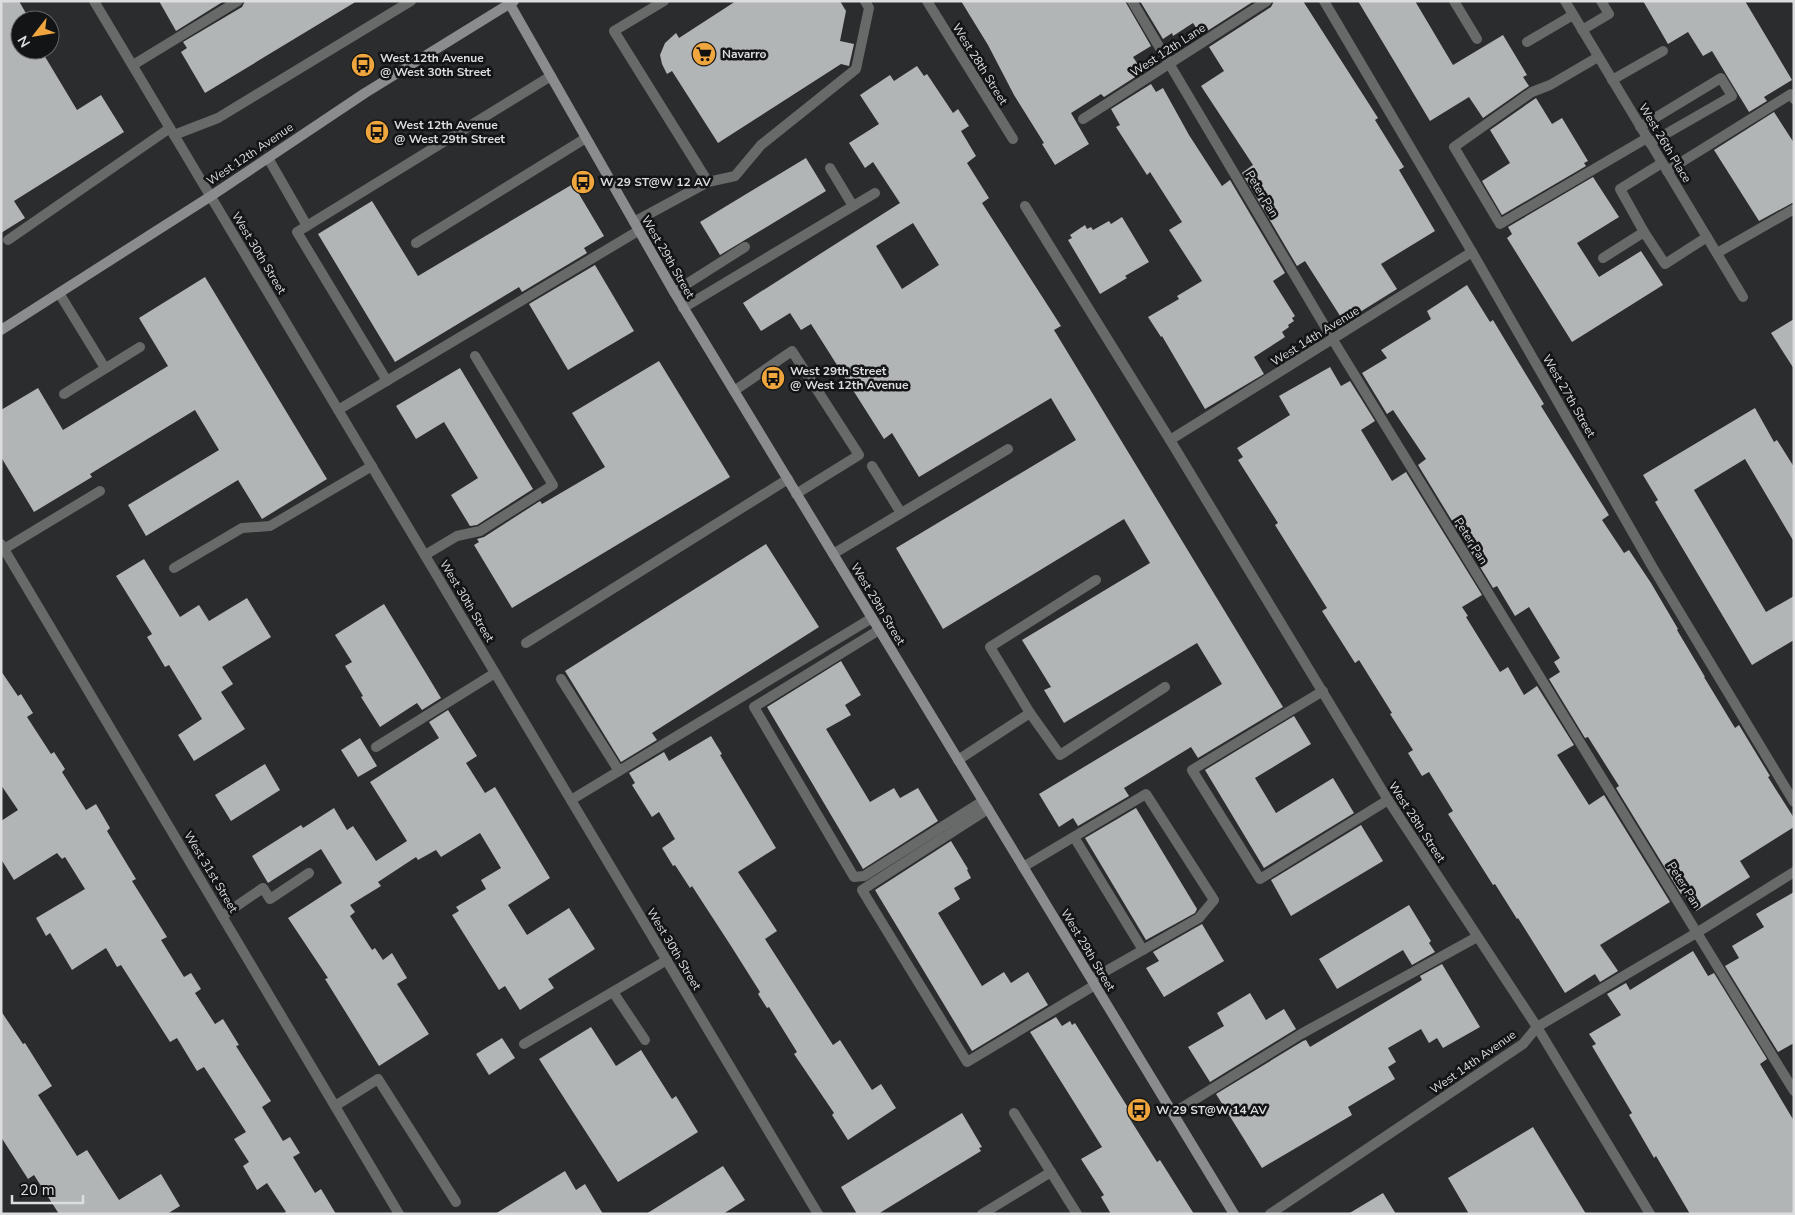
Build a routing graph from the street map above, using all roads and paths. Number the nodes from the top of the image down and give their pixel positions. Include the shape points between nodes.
1 (94, 1) edge
2 (238, 1) edge
3 (411, 1) edge
4 (664, 1) edge
5 (865, 1) edge
6 (926, 1) edge
7 (1132, 1) edge
8 (1266, 1) edge
9 (1324, 1) edge
10 (1454, 1) edge
11 (1565, 1) edge
12 (1601, 1) edge
13 (511, 2) edge
14 (1573, 15) junction
15 (1582, 30) junction
16 (1477, 40) dead end
17 (1527, 42) dead end
18 (1663, 52) dead end
19 (1598, 57) junction
20 (1170, 64) junction
21 (133, 65) junction
22 (551, 76) junction
23 (1612, 80) junction
24 (1794, 99) edge
25 (1083, 119) dead end
26 (1640, 127) junction
27 (172, 132) junction
28 (586, 138) junction
29 (1013, 139) dead end
30 (1648, 140) junction
31 (268, 158) junction
32 (1664, 167) junction
33 (830, 168) dead end
34 (708, 182) junction
35 (875, 192) dead end
36 (211, 196) junction
37 (853, 206) junction
38 (1025, 206) dead end
39 (1794, 209) edge
40 (308, 226) junction
41 (636, 226) junction
42 (1644, 232) junction
43 (1707, 237) junction
44 (8, 240) dead end
45 (416, 243) dead end
46 (745, 247) dead end
47 (1472, 252) junction
48 (1717, 253) junction
49 (1603, 258) dead end
50 (674, 292) junction
51 (59, 294) junction
52 (1743, 297) dead end
53 (683, 308) junction
54 (1, 330) edge
55 (1333, 340) junction
56 (140, 346) dead end
57 (476, 356) dead end
58 (105, 368) junction
59 (387, 381) junction
60 (734, 391) junction
61 (64, 394) dead end
62 (338, 410) junction
63 (1170, 440) junction
64 (1008, 449) dead end
65 (372, 466) junction
66 (872, 466) dead end
67 (788, 479) junction
68 (100, 491) dead end
69 (796, 494) junction
70 (901, 513) junction
71 (3, 547) edge
72 (833, 554) junction
73 (425, 555) junction
74 (174, 568) dead end
75 (1096, 580) dead end
76 (872, 618) junction
77 (879, 630) junction
78 (526, 643) dead end
79 (495, 673) junction
80 (561, 679) dead end
81 (1166, 687) dead end
82 (1322, 691) junction
83 (1030, 714) junction
84 (376, 747) dead end
85 (958, 760) junction
86 (619, 771) junction
87 (572, 800) junction
88 (1388, 800) junction
89 (1794, 802) edge
90 (985, 805) junction
91 (1074, 836) junction
92 (1023, 867) junction
93 (1794, 872) edge
94 (309, 873) dead end
95 (222, 916) junction
96 (1698, 932) junction
97 (1477, 937) junction
98 (1143, 950) junction
99 (667, 960) junction
100 (1093, 982) junction
101 (613, 992) junction
102 (1537, 1028) junction
103 (645, 1040) dead end
104 (524, 1044) dead end
105 (1794, 1091) edge
106 (335, 1106) junction
107 (1014, 1113) dead end
108 (1173, 1113) junction
109 (1050, 1172) junction
110 (456, 1202) dead end
111 (1647, 1213) edge
112 (399, 1214) edge
113 (818, 1214) edge
114 (982, 1214) edge
115 (1077, 1214) edge
116 (1234, 1214) edge
117 (1270, 1214) edge

1 - 21 street, West 30th Street
2 - 21 street
3 - 27 street via 218,118
4 - 34 street via 614,31
5 - 34 street via 869,8 856,69 761,145 736,176
6 - 29 street, West 28th Street
7 - 20 street, Peter Pan
8 - 20 street, West 12th Lane
9 - 47 street, West 27th Street
10 - 16 street
11 - 14 street, West 26th Place
12 - 15 street via 1609,14
13 - 22 street, West 29th Street
13 - 31 street, West 12th Avenue
14 - 15 street, West 26th Place
14 - 17 street
15 - 19 street, West 26th Place
18 - 23 street
19 - 23 street, West 26th Place
19 - 30 street via 1532,92 1454,147 1500,224
20 - 25 street, West 12th Lane
20 - 55 street, Peter Pan
21 - 27 street, West 30th Street
22 - 28 street, West 29th Street
22 - 40 street
23 - 26 street, West 26th Place
24 - 32 street via 1791,94
26 - 30 street, West 26th Place
26 - 30 street via 1721,78 1732,96
27 - 36 street, West 30th Street
27 - 44 street
28 - 41 street, West 29th Street
28 - 45 street
30 - 32 street, West 26th Place
31 - 36 street, West 12th Avenue
31 - 40 street
32 - 42 street via 1620,190
32 - 43 street, West 26th Place
33 - 37 street
34 - 41 street
35 - 37 street
36 - 51 street, West 12th Avenue
36 - 62 street, West 30th Street
37 - 53 street
38 - 63 street, West 28th Street
39 - 48 street
40 - 59 street via 297,232
41 - 50 street, West 29th Street
41 - 59 street
42 - 43 street via 1664,264
42 - 49 street
43 - 48 street, West 26th Place
46 - 50 street
47 - 55 street, West 14th Avenue
47 - 89 street, West 27th Street via 1653,568
48 - 52 street, West 26th Place
50 - 53 street, West 29th Street
51 - 54 street, West 12th Avenue
51 - 58 street
53 - 60 street, West 29th Street
55 - 63 street, West 14th Avenue
55 - 96 street, Peter Pan
56 - 58 street
57 - 73 street via 554,485 480,531 457,536
58 - 61 street
59 - 62 street
60 - 67 street, West 29th Street
60 - 69 street via 792,351 858,455
62 - 65 street, West 30th Street
63 - 82 street, West 28th Street
64 - 70 street
65 - 73 street, West 30th Street
65 - 74 street via 270,526 242,528
66 - 70 street
67 - 69 street, West 29th Street
67 - 78 street
68 - 71 street
69 - 72 street, West 29th Street
70 - 72 street
71 - 95 street, West 31st Street
72 - 76 street, West 29th Street
73 - 79 street, West 30th Street
75 - 83 street via 990,647
76 - 77 street, West 29th Street
76 - 86 street
77 - 85 street, West 29th Street
77 - 90 street via 754,707 854,877 864,876
79 - 84 street
79 - 87 street, West 30th Street
80 - 86 street
81 - 83 street via 1060,755
82 - 88 street, West 28th Street
82 - 88 street via 1192,770 1260,879
83 - 85 street
85 - 90 street, West 29th Street
86 - 87 street
87 - 99 street, West 30th Street
88 - 97 street, West 28th Street
90 - 92 street, West 29th Street
90 - 100 street via 862,890 967,1062
91 - 92 street
91 - 98 street
91 - 98 street via 1146,794 1214,900 1199,918
92 - 100 street, West 29th Street
93 - 96 street, West 14th Avenue
94 - 95 street via 270,899 263,888
95 - 106 street, West 31st Street
96 - 102 street, West 14th Avenue
96 - 105 street, Peter Pan
97 - 102 street, West 28th Street
97 - 108 street via 1301,1034
98 - 100 street
99 - 101 street
99 - 113 street, West 30th Street
100 - 108 street, West 29th Street
101 - 103 street
101 - 104 street
102 - 111 street, West 28th Street
102 - 117 street, West 14th Avenue via 1523,1044
106 - 110 street via 378,1079
106 - 112 street, West 31st Street
107 - 109 street
108 - 116 street, West 29th Street
109 - 114 street
109 - 115 street

